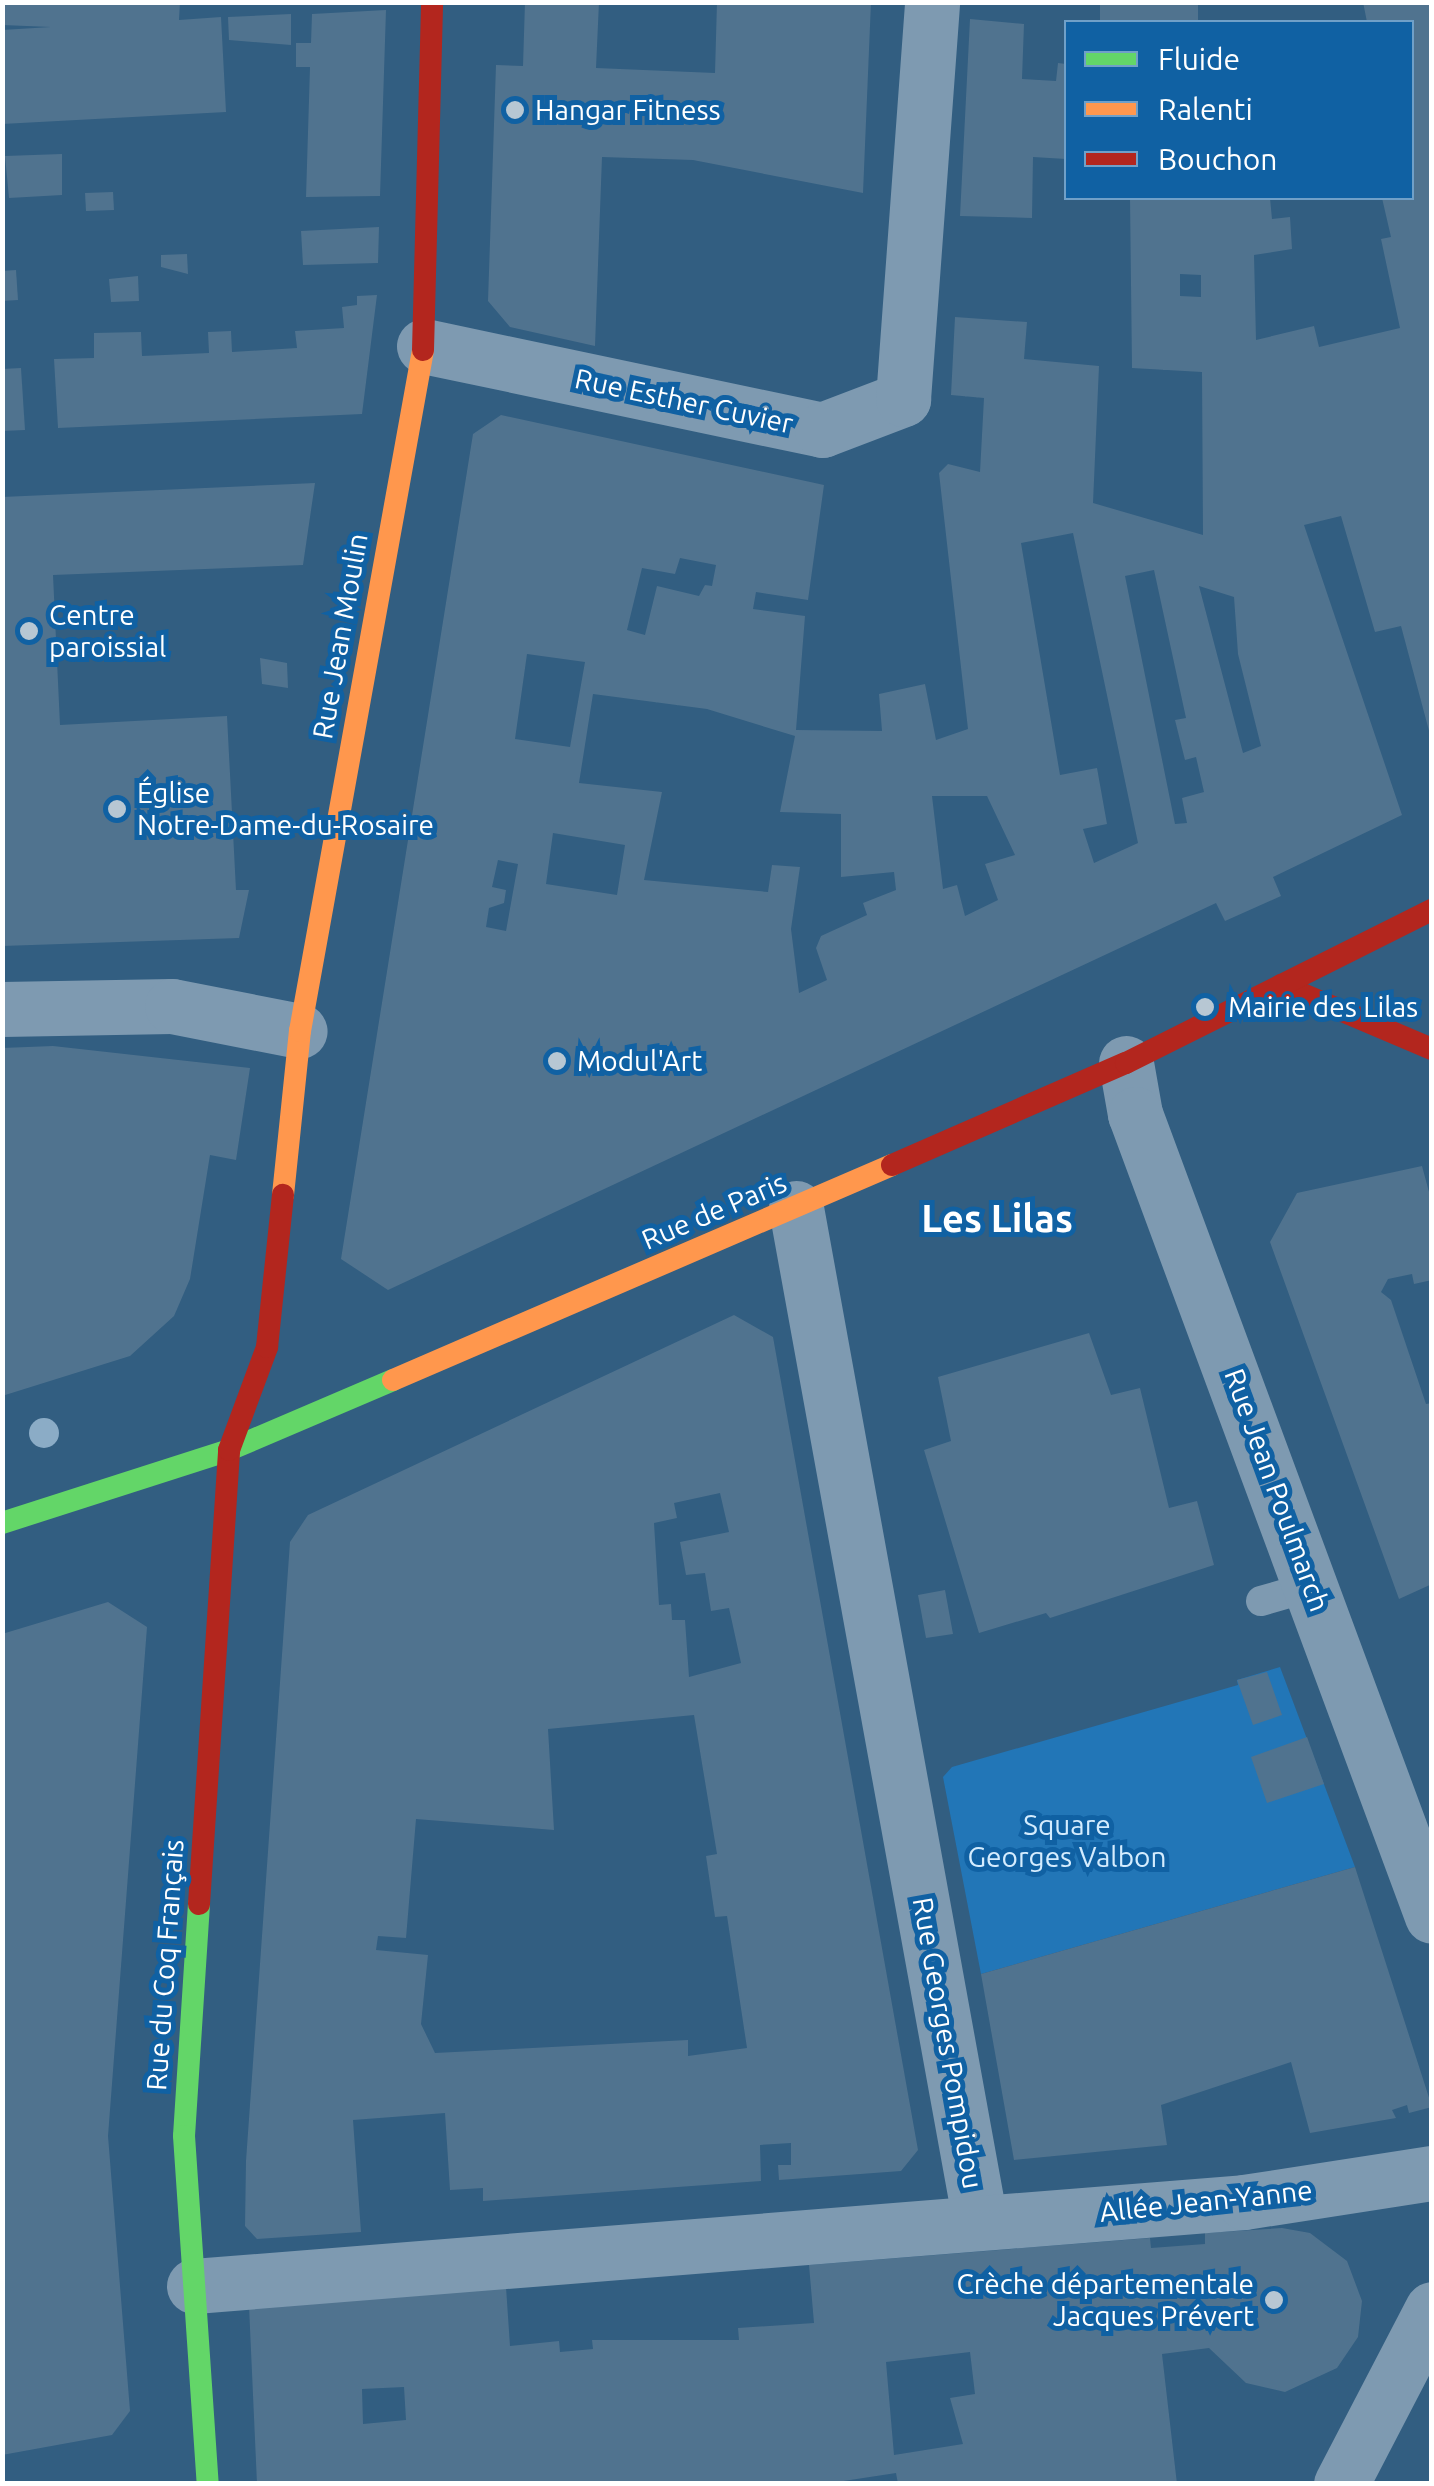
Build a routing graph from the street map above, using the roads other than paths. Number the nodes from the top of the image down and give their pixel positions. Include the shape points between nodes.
1 (432, 2) edge
2 (932, 2) edge
3 (424, 346) junction
4 (1432, 910) edge
5 (1281, 985) junction
6 (2, 1009) edge
7 (300, 1031) junction
8 (1432, 1049) edge
9 (1126, 1063) junction
10 (796, 1208) junction
11 (229, 1450) junction
12 (2, 1523) edge
13 (1313, 1586) junction
14 (1262, 1601) dead end
15 (1432, 1916) edge
16 (1432, 2173) edge
17 (980, 2220) junction
18 (194, 2286) junction
19 (1432, 2309) edge
20 (208, 2484) edge
21 (1340, 2484) edge

1 - 3 street, Rue Jean Moulin
2 - 3 street, Rue Esther Cuvier via 904,399 822,430
3 - 7 street, Rue Jean Moulin
4 - 5 street, Rue de Paris
5 - 8 street
5 - 9 street, Rue de Paris
6 - 7 street via 172,1006
7 - 11 street, Rue Jean Moulin via 267,1347
9 - 10 street, Rue de Paris
9 - 13 street, Rue Jean Poulmarch via 1135,1114
10 - 11 street, Rue de Paris
10 - 17 street, Rue Georges Pompidou
11 - 12 street, Rue de Paris
11 - 18 street, Rue du Coq Français via 184,2136
13 - 14 lane
13 - 15 street, Rue Jean Poulmarch
16 - 17 street, Allée Jean-Yanne via 1244,2202
17 - 18 street, Rue Georges Pompidou
18 - 20 street, Rue du Coq Français
19 - 21 street

